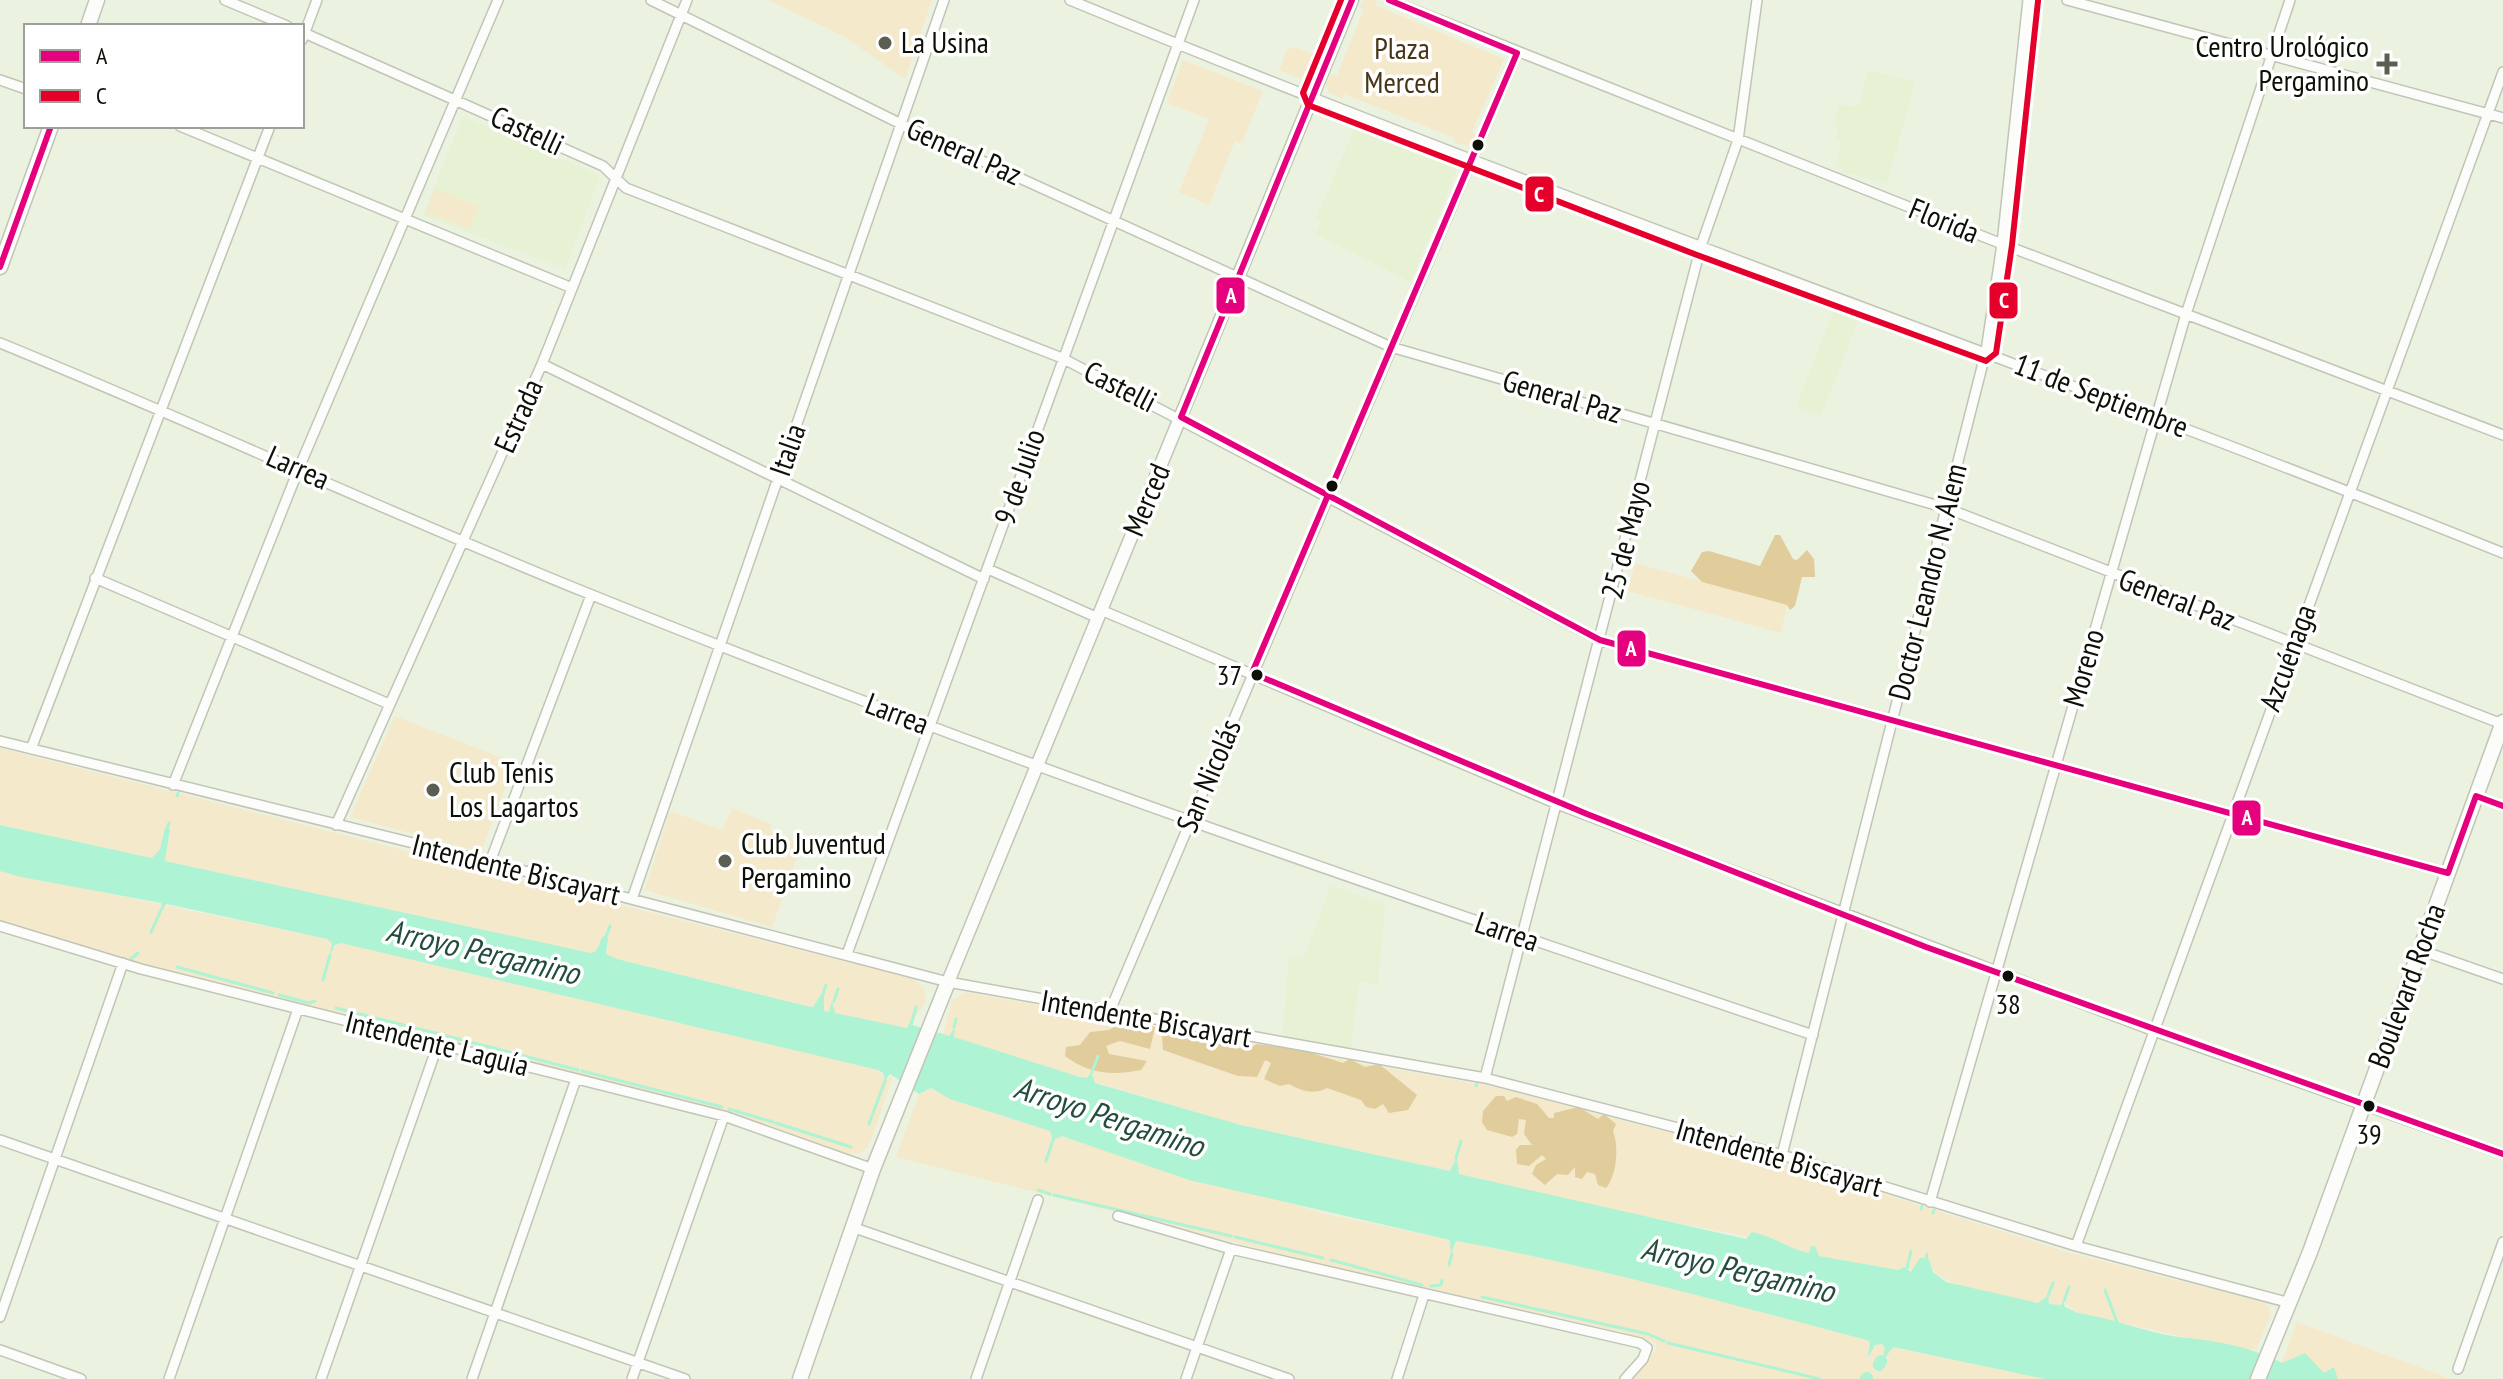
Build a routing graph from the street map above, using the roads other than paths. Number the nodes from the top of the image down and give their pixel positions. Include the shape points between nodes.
1 (97, 0) edge
2 (225, 0) edge
3 (317, 0) edge
4 (498, 0) edge
5 (651, 0) edge
6 (687, 0) edge
7 (944, 0) edge
8 (1070, 0) edge
9 (1194, 0) edge
10 (1352, 0) edge
11 (1389, 0) edge
12 (1757, 0) edge
13 (2028, 0) edge
14 (2067, 0) edge
15 (2290, 0) edge
16 (2104, 4) edge
17 (681, 12) junction
18 (89, 24) edge
19 (282, 24) edge
20 (304, 32) edge
21 (304, 35) edge
22 (1176, 44) junction
23 (1517, 53) junction
24 (2271, 53) junction
25 (2503, 72) edge
26 (0, 80) edge
27 (24, 88) edge
28 (1313, 96) junction
29 (455, 98) junction
30 (2487, 114) junction
31 (2503, 118) edge
32 (903, 125) junction
33 (50, 128) edge
34 (185, 128) edge
35 (269, 128) edge
36 (1738, 140) junction
37 (257, 158) junction
38 (1473, 159) junction
39 (615, 177) junction
40 (1114, 220) junction
41 (404, 221) junction
42 (2002, 244) junction
43 (1701, 246) junction
44 (2, 258) edge
45 (1238, 276) junction
46 (848, 277) junction
47 (572, 288) junction
48 (2186, 314) junction
49 (0, 343) edge
50 (1391, 347) junction
51 (1986, 351) junction
52 (1062, 358) junction
53 (542, 364) junction
54 (2385, 390) junction
55 (161, 409) junction
56 (1181, 417) junction
57 (2156, 417) junction
58 (1656, 424) junction
59 (2503, 435) edge
60 (299, 468) junction
61 (778, 480) junction
62 (2348, 491) junction
63 (1328, 494) junction
64 (1946, 508) junction
65 (462, 541) junction
66 (2503, 553) edge
67 (986, 574) junction
68 (2111, 575) junction
69 (95, 578) junction
70 (591, 595) junction
71 (1100, 614) junction
72 (233, 635) junction
73 (1600, 640) junction
74 (2293, 645) junction
75 (719, 646) junction
76 (1252, 673) junction
77 (389, 704) junction
78 (1894, 721) junction
79 (2503, 723) edge
80 (929, 726) junction
81 (0, 741) edge
82 (31, 749) junction
83 (2056, 766) junction
84 (1036, 767) junction
85 (173, 785) junction
86 (2476, 796) junction
87 (1557, 804) junction
88 (2503, 806) edge
89 (2233, 813) junction
90 (1190, 820) junction
91 (336, 825) junction
92 (490, 862) junction
93 (2448, 873) junction
94 (632, 899) junction
95 (1843, 914) junction
96 (0, 926) edge
97 (1521, 937) junction
98 (2420, 950) junction
99 (847, 954) junction
100 (123, 963) junction
101 (1997, 973) junction
102 (2503, 979) edge
103 (948, 982) junction
104 (298, 1009) junction
105 (1109, 1013) junction
106 (2154, 1031) junction
107 (1813, 1035) junction
108 (438, 1044) junction
109 (1485, 1078) junction
110 (576, 1079) junction
111 (2365, 1103) junction
112 (724, 1116) junction
113 (0, 1140) edge
114 (2503, 1154) edge
115 (1782, 1155) junction
116 (56, 1159) junction
117 (873, 1169) junction
118 (1038, 1200) dead end
119 (1930, 1202) junction
120 (1118, 1216) dead end
121 (225, 1218) junction
122 (852, 1227) junction
123 (2503, 1242) edge
124 (2076, 1246) junction
125 (1231, 1249) junction
126 (360, 1264) junction
127 (1010, 1281) junction
128 (1424, 1295) junction
129 (2290, 1303) junction
130 (495, 1313) junction
131 (0, 1317) edge
132 (1197, 1347) junction
133 (0, 1350) edge
134 (638, 1363) junction
135 (2458, 1369) dead end
136 (81, 1379) edge
137 (169, 1379) edge
138 (321, 1379) edge
139 (472, 1379) edge
140 (632, 1379) edge
141 (685, 1379) edge
142 (800, 1379) edge
143 (976, 1379) edge
144 (1186, 1379) edge
145 (1289, 1379) edge
146 (1397, 1379) edge
147 (1625, 1379) edge
148 (2258, 1379) edge

1 - 18 main road
2 - 19 street
3 - 20 street
4 - 29 street
5 - 17 street, General Paz
6 - 17 street, Estrada
7 - 32 street, Italia
8 - 22 street
9 - 22 street, 9 de Julio
10 - 28 street, Merced
11 - 23 street, Florida
12 - 36 street, 25 de Mayo
13 - 42 street, Doctor Leandro N. Alem
14 - 16 street
15 - 24 street, Moreno
16 - 24 street
17 - 32 street, General Paz
17 - 39 street, Estrada
21 - 29 street, Castelli
22 - 28 street, 11 de Septiembre
22 - 40 street, 9 de Julio
23 - 36 street, Florida
23 - 38 street, San Nicolás
24 - 30 street
24 - 48 street, Moreno
25 - 30 street, Azcuénaga
26 - 27 street
28 - 38 street, 11 de Septiembre
28 - 45 street, Merced
29 - 39 street, Castelli via 603,166
29 - 41 street
30 - 31 street
30 - 54 street, Azcuénaga
32 - 40 street, General Paz
32 - 46 street, Italia
33 - 44 main road
34 - 37 street
35 - 37 street
36 - 42 street, Florida
36 - 43 street, 25 de Mayo
37 - 41 street
37 - 55 street
38 - 43 street, 11 de Septiembre
38 - 50 street, San Nicolás
39 - 46 street, Castelli via 626,188
39 - 47 street, Estrada
40 - 45 street, General Paz
40 - 52 street, 9 de Julio
41 - 47 street
41 - 60 street
42 - 48 street, Florida
42 - 51 street, Doctor Leandro N. Alem
43 - 51 street, 11 de Septiembre
43 - 58 street, 25 de Mayo
45 - 50 street, General Paz
45 - 56 street, Merced
46 - 52 street, Castelli
46 - 61 street, Italia
47 - 53 street, Estrada
48 - 54 street, Florida
48 - 57 street, Moreno
49 - 55 street, Larrea
50 - 58 street, General Paz
50 - 63 street, San Nicolás
51 - 57 street, 11 de Septiembre
51 - 64 street, Doctor Leandro N. Alem
52 - 56 street, Castelli
52 - 67 street, 9 de Julio
53 - 61 street
53 - 65 street, Estrada
54 - 59 street, Florida
54 - 62 street, Azcuénaga
55 - 60 street, Larrea
55 - 69 street
56 - 63 street, Castelli
56 - 71 street, Merced
57 - 62 street, 11 de Septiembre
57 - 68 street, Moreno
58 - 64 street, General Paz
58 - 73 street, 25 de Mayo
60 - 65 street, Larrea
60 - 72 street
61 - 67 street
61 - 75 street, Italia
62 - 66 street, 11 de Septiembre
62 - 74 street, Azcuénaga
63 - 73 street, Castelli
63 - 76 street, San Nicolás
64 - 68 street, General Paz
64 - 78 street, Doctor Leandro N. Alem
65 - 70 street, Larrea
65 - 77 street, Estrada
67 - 71 street
67 - 80 street, 9 de Julio
68 - 74 street, General Paz
68 - 83 street, Moreno
69 - 72 street
69 - 82 street
70 - 75 street, Larrea
70 - 92 street
71 - 76 street
71 - 84 street, Merced
72 - 77 street
72 - 85 street
73 - 78 street, Castelli
73 - 87 street, 25 de Mayo
74 - 79 street, General Paz
74 - 89 street, Azcuénaga
75 - 80 street, Larrea
75 - 94 street, Italia
76 - 87 street
76 - 90 street, San Nicolás
77 - 91 street, Estrada
78 - 83 street, Castelli
78 - 95 street, Doctor Leandro N. Alem
79 - 86 main road, Boulevard Rocha
80 - 84 street, Larrea
80 - 99 street, 9 de Julio
81 - 82 street, Intendente Biscayart
82 - 85 street, Intendente Biscayart
83 - 89 street, Castelli
83 - 101 street, Moreno
84 - 90 street, Larrea
84 - 103 street, Merced
85 - 91 street, Intendente Biscayart
86 - 88 street
86 - 93 main road, Boulevard Rocha
87 - 95 street
87 - 97 street, 25 de Mayo
89 - 93 street, Castelli
89 - 106 street, Azcuénaga
90 - 97 street, Larrea
90 - 105 street, San Nicolás
91 - 92 street, Intendente Biscayart
92 - 94 street, Intendente Biscayart
93 - 98 main road, Boulevard Rocha
94 - 99 street, Intendente Biscayart
95 - 101 street
95 - 107 street, Doctor Leandro N. Alem
96 - 100 street, Intendente Laguía
97 - 107 street, Larrea
97 - 109 street, 25 de Mayo
98 - 102 street
98 - 111 main road, Boulevard Rocha
99 - 103 street, Intendente Biscayart
100 - 104 street, Intendente Laguía
100 - 116 street
101 - 106 street
101 - 119 street, Moreno
103 - 105 street, Intendente Biscayart
103 - 117 main road, Merced
104 - 108 street, Intendente Laguía
104 - 121 street
105 - 109 street, Intendente Biscayart
106 - 111 street
106 - 124 street, Azcuénaga
107 - 115 street, Doctor Leandro N. Alem
108 - 110 street, Intendente Laguía
108 - 126 street
109 - 115 street, Intendente Biscayart
110 - 112 street, Intendente Laguía
110 - 130 street
111 - 114 street
111 - 129 main road, Boulevard Rocha
112 - 117 street, Intendente Laguía
112 - 134 street
113 - 116 street
115 - 119 street, Intendente Biscayart
116 - 121 street
116 - 131 street
117 - 122 main road, Merced
118 - 127 street
119 - 124 street, Intendente Biscayart
120 - 125 street
121 - 126 street
121 - 137 street
122 - 127 street
122 - 142 main road, Merced
123 - 135 street
124 - 129 street, Intendente Biscayart
125 - 128 street
125 - 132 street
126 - 130 street
126 - 138 street
127 - 132 street
127 - 143 street
128 - 146 street
128 - 147 street via 1640,1343 1647,1348 1643,1359
129 - 148 main road, Boulevard Rocha
130 - 134 street
130 - 139 street
132 - 144 street
132 - 145 street
133 - 136 street
134 - 140 street
134 - 141 street

